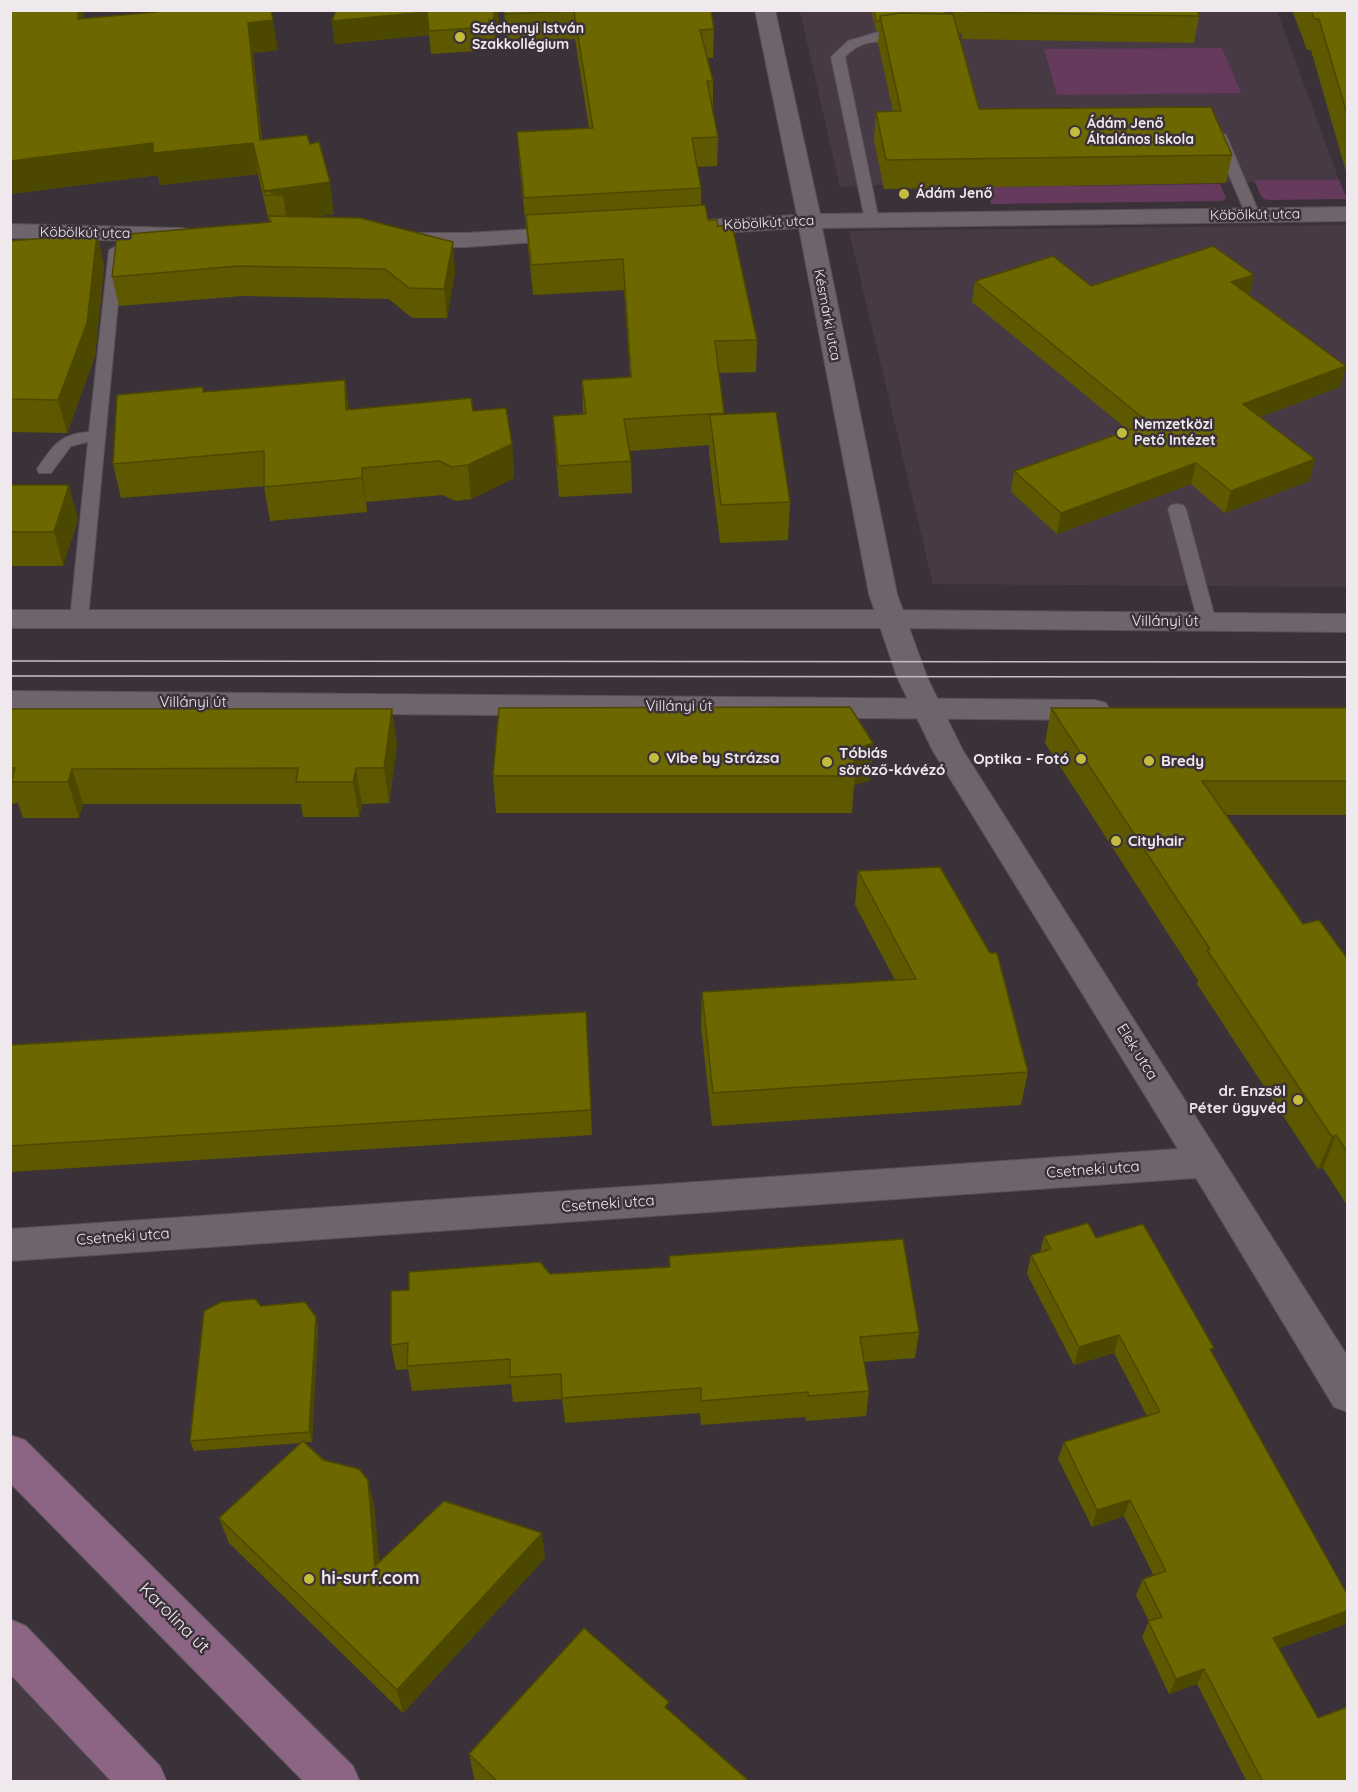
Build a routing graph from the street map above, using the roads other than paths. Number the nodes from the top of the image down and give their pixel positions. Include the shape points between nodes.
1 (765, 10) edge
2 (925, 36) edge
3 (1205, 127) edge
4 (1347, 214) edge
5 (1254, 215) junction
6 (872, 220) junction
7 (808, 221) junction
8 (665, 229) edge
9 (10, 231) edge
10 (117, 233) junction
11 (595, 233) edge
12 (199, 235) edge
13 (385, 240) edge
14 (97, 437) junction
15 (45, 469) dead end
16 (1177, 509) dead end
17 (10, 619) edge
18 (890, 619) junction
19 (79, 620) junction
20 (1207, 622) junction
21 (1347, 623) edge
22 (10, 700) edge
23 (926, 709) junction
24 (1118, 711) edge
25 (1206, 1162) junction
26 (10, 1245) edge
27 (1347, 1394) edge
28 (10, 1454) edge
29 (10, 1641) edge
30 (144, 1782) edge
31 (336, 1782) edge

1 - 7 street, Késmárki utca
2 - 6 lane via 872,36 850,44 838,57
3 - 5 lane via 1217,130
4 - 5 street, Köbölkút utca
5 - 6 street, Köbölkút utca
6 - 7 street, Köbölkút utca
7 - 8 street, Köbölkút utca
7 - 18 street, Késmárki utca
9 - 10 street, Köbölkút utca
10 - 12 street, Köbölkút utca
10 - 14 lane
11 - 13 street
14 - 15 lane via 74,437 62,444
14 - 19 lane
16 - 20 lane
17 - 19 street, Villányi út
18 - 19 street, Villányi út
18 - 20 street, Villányi út
18 - 23 street, Késmárki utca
20 - 21 street, Villányi út
22 - 23 street, Villányi út
23 - 24 street, Villányi út
23 - 25 street, Elek utca via 948,751
25 - 26 street, Csetneki utca
25 - 27 street, Elek utca
28 - 31 main road, Karolina út
29 - 30 main road

